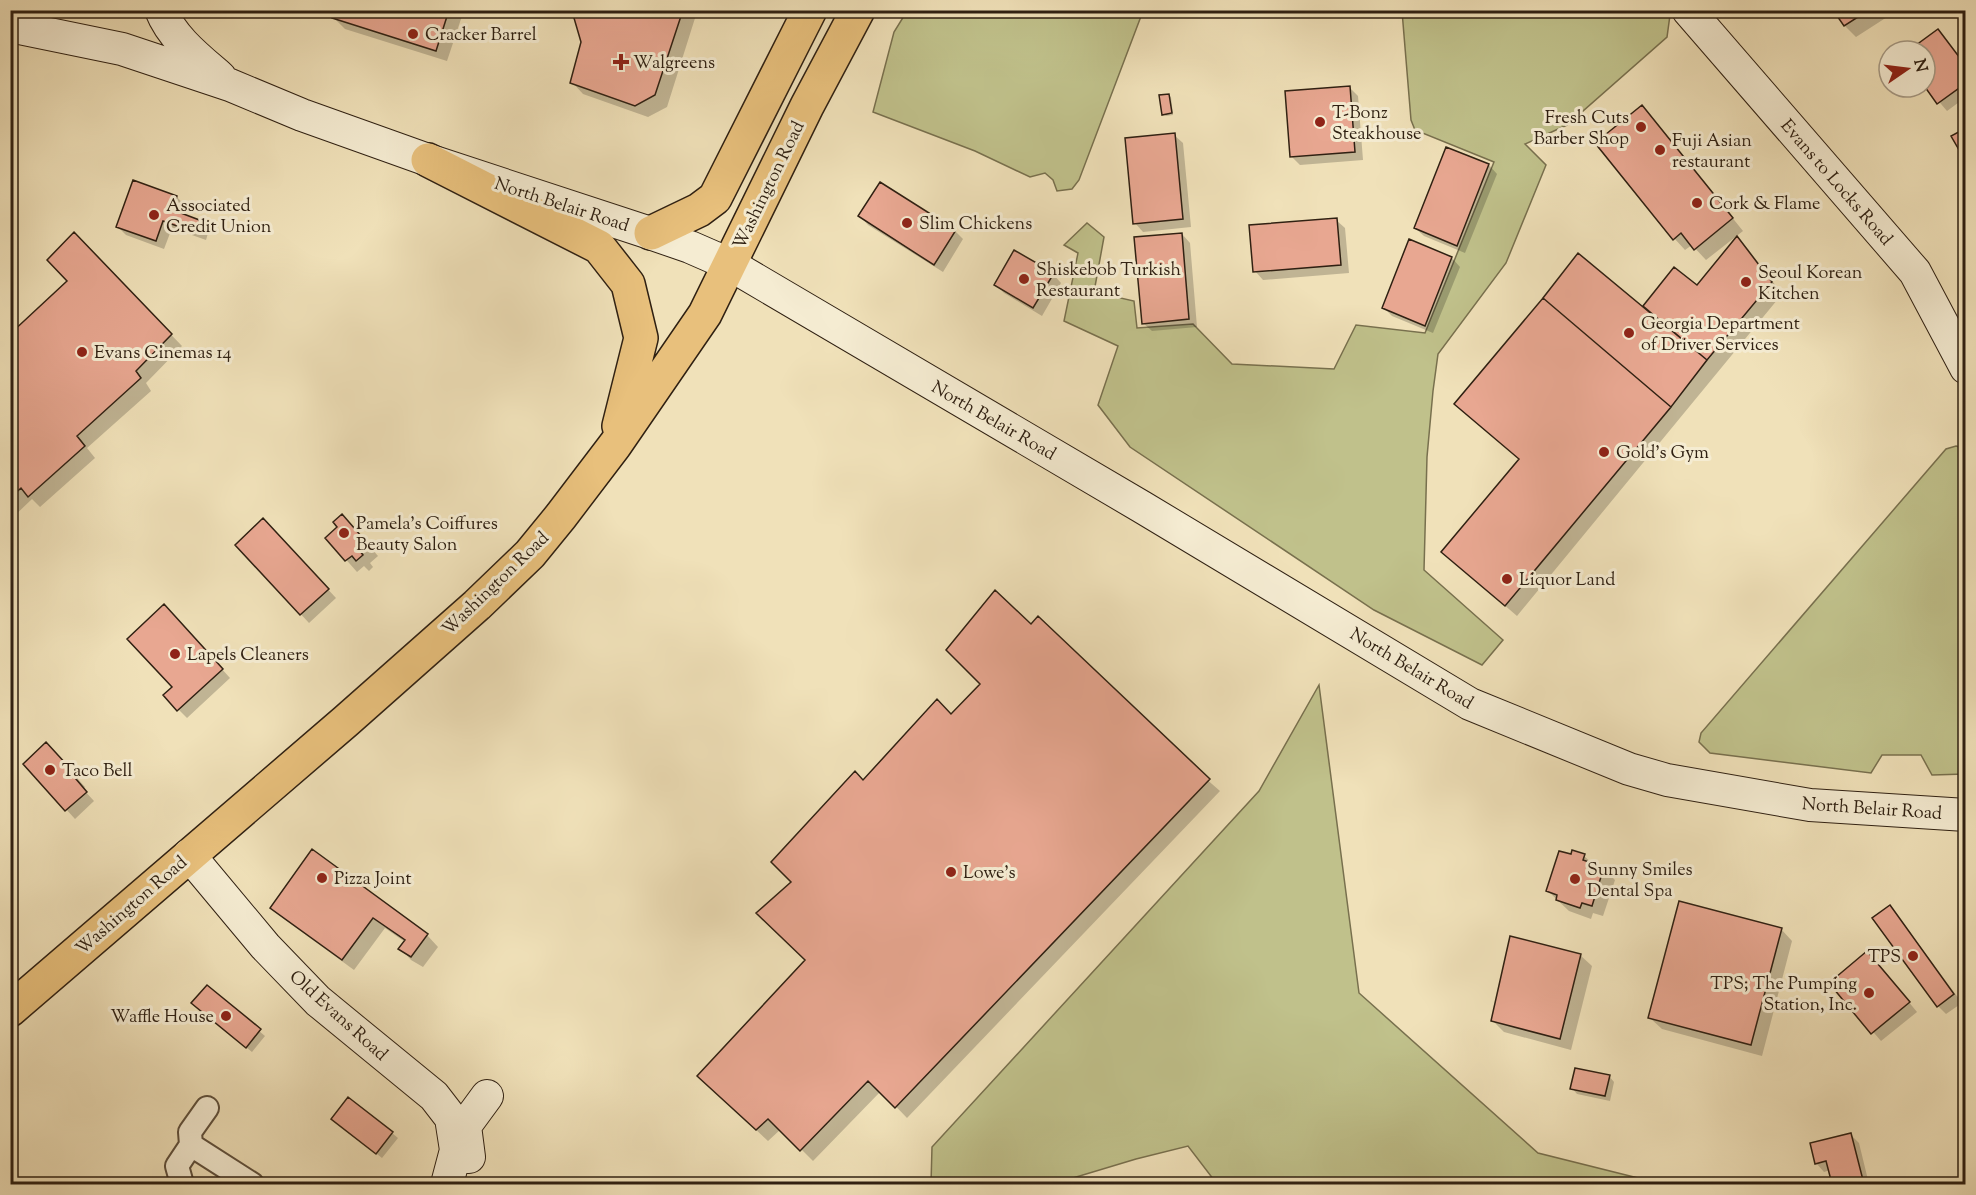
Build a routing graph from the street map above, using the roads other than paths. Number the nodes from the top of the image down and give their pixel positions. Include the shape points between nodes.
1 (161, 10) edge
2 (810, 10) edge
3 (858, 10) edge
4 (1688, 10) edge
5 (10, 26) edge
6 (230, 85) junction
7 (428, 160) junction
8 (651, 233) junction
9 (729, 264) junction
10 (1965, 368) edge
11 (615, 445) junction
12 (1965, 815) edge
13 (189, 855) junction
14 (10, 1010) edge
15 (486, 1096) dead end
16 (207, 1108) dead end
17 (191, 1145) junction
18 (182, 1185) edge
19 (252, 1185) edge
20 (447, 1185) edge
21 (466, 1185) edge

1 - 6 street via 166,23 194,55
2 - 8 main road via 715,198
3 - 9 main road, Washington Road
4 - 10 street, Evans to Locks Road via 1915,272
5 - 6 street, North Belair Road via 122,49
6 - 7 street, North Belair Road
7 - 8 street, North Belair Road
7 - 11 main road via 599,247 628,284 641,338
8 - 9 street, North Belair Road
9 - 11 main road, Washington Road via 705,314
9 - 12 street, North Belair Road via 1470,704 1629,769 1667,780 1810,805
11 - 13 main road, Washington Road via 530,554 363,706
13 - 14 main road, Washington Road
13 - 20 street, Old Evans Road via 265,946 318,1001 434,1096 451,1118 456,1150
15 - 21 street via 465,1126 469,1156
16 - 17 street via 190,1132
17 - 18 street via 177,1166
17 - 19 street

